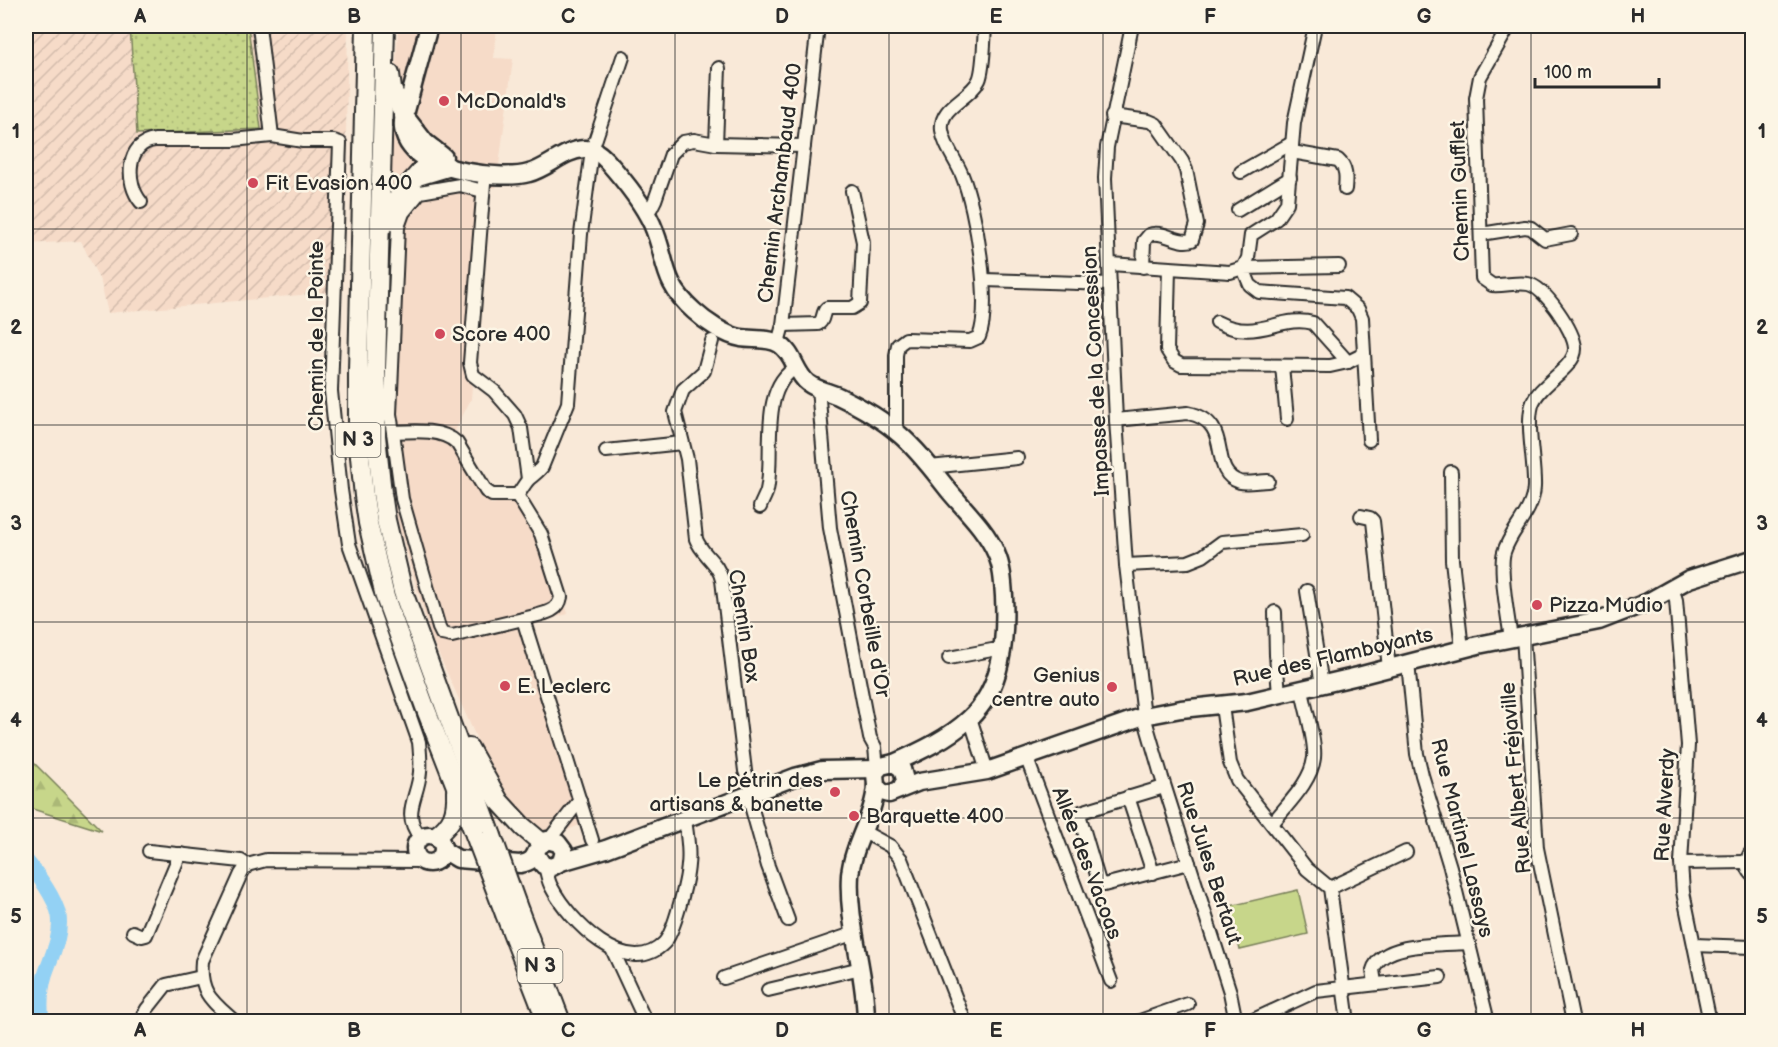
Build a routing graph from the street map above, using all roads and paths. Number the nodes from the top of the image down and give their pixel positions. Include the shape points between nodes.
1 (259, 26) edge
2 (366, 26) edge
3 (386, 26) edge
4 (429, 26) edge
5 (818, 26) edge
6 (985, 26) edge
7 (1132, 26) edge
8 (1315, 26) edge
9 (1509, 26) edge
10 (623, 57) dead end
11 (719, 68) dead end
12 (404, 115) junction
13 (1112, 116) junction
14 (272, 136) junction
15 (716, 144) junction
16 (804, 146) junction
17 (1292, 147) junction
18 (592, 150) junction
19 (427, 163) junction
20 (1240, 172) dead end
21 (457, 174) junction
22 (1290, 178) junction
23 (484, 183) junction
24 (1345, 189) dead end
25 (852, 191) dead end
26 (141, 202) dead end
27 (1238, 210) dead end
28 (646, 213) junction
29 (1480, 234) junction
30 (1571, 234) dead end
31 (1110, 264) junction
32 (1339, 266) dead end
33 (1143, 267) junction
34 (1169, 268) junction
35 (1243, 268) junction
36 (984, 280) junction
37 (1110, 284) junction
38 (1217, 322) dead end
39 (783, 325) junction
40 (718, 336) junction
41 (778, 343) junction
42 (1364, 354) junction
43 (1348, 362) junction
44 (1281, 366) junction
45 (797, 367) junction
46 (818, 388) junction
47 (376, 409) junction
48 (1287, 419) dead end
49 (1116, 420) junction
50 (896, 431) junction
51 (393, 432) junction
52 (1369, 440) dead end
53 (682, 443) junction
54 (606, 451) dead end
55 (1017, 458) dead end
56 (930, 467) junction
57 (1451, 472) dead end
58 (528, 479) junction
59 (1268, 481) dead end
60 (518, 495) junction
61 (760, 507) dead end
62 (1361, 516) dead end
63 (1302, 535) dead end
64 (1752, 559) edge
65 (1126, 566) junction
66 (1672, 588) junction
67 (1307, 591) dead end
68 (1275, 612) dead end
69 (523, 620) junction
70 (1517, 637) junction
71 (1462, 649) junction
72 (1003, 650) junction
73 (949, 658) dead end
74 (1408, 663) junction
75 (1389, 668) junction
76 (1322, 685) junction
77 (1302, 690) junction
78 (1279, 695) junction
79 (442, 701) junction
80 (1222, 706) junction
81 (425, 707) junction
82 (1144, 716) junction
83 (968, 720) junction
84 (1027, 759) junction
85 (987, 771) junction
86 (893, 779) junction
87 (1164, 787) junction
88 (750, 794) junction
89 (1128, 797) junction
90 (580, 800) junction
91 (685, 820) junction
92 (865, 824) junction
93 (1272, 824) junction
94 (483, 835) junction
95 (590, 847) junction
96 (429, 849) junction
97 (149, 851) dead end
98 (1406, 852) dead end
99 (180, 854) junction
100 (551, 854) junction
101 (1750, 856) edge
102 (1189, 863) junction
103 (1681, 863) junction
104 (248, 866) junction
105 (1153, 873) junction
106 (1752, 874) edge
107 (1330, 888) junction
108 (512, 913) junction
109 (788, 920) dead end
110 (133, 932) dead end
111 (855, 933) junction
112 (1469, 943) junction
113 (1694, 945) junction
114 (1752, 947) edge
115 (612, 949) junction
116 (861, 968) junction
117 (201, 976) junction
118 (724, 978) dead end
119 (1440, 978) dead end
120 (1111, 981) dead end
121 (1375, 983) junction
122 (1343, 986) junction
123 (768, 990) dead end
124 (1188, 1004) dead end
125 (560, 1012) edge
126 (643, 1016) dead end
127 (144, 1022) edge
128 (235, 1022) edge
129 (547, 1022) edge
130 (866, 1022) edge
131 (965, 1022) edge
132 (1137, 1022) edge
133 (1236, 1022) edge
134 (1248, 1022) edge
135 (1348, 1022) edge
136 (1488, 1022) edge
137 (1573, 1022) edge
138 (1710, 1022) edge

1 - 14 street
2 - 81 highway, N 3 via 358,437 368,523 385,597
3 - 12 highway via 392,89
3 - 47 highway, N 3
4 - 12 main road
5 - 16 street, Chemin Archambaud 400
6 - 36 street via 980,79 944,117 942,127 968,192
7 - 13 street, Impasse de la Concession
8 - 17 street
9 - 29 street, Chemin Gufflet via 1477,87
10 - 18 street
11 - 15 street
12 - 19 main road via 407,143
13 - 31 street, Impasse de la Concession via 1105,178
13 - 33 street via 1156,124 1184,164 1195,213 1197,224 1192,240 1185,243 1157,233 1149,235 1144,241
14 - 26 street via 144,142 129,176
14 - 96 street, Chemin de la Pointe via 340,143 331,391 341,490 349,544 419,742 420,773 410,811 411,821
15 - 16 street
15 - 28 street via 694,140 679,145
16 - 39 street, Chemin Archambaud 400
17 - 20 street
17 - 22 street
17 - 24 street via 1338,160 1346,175
18 - 23 main road via 576,150 533,173
18 - 28 main road via 608,162
18 - 58 street via 581,234 568,403 542,467
19 - 21 highway
19 - 21 main road
19 - 47 highway via 394,201 383,231
21 - 23 main road
21 - 51 street via 420,192 403,213 398,227 390,395
22 - 27 street
22 - 35 street via 1283,212 1251,235
23 - 58 street via 470,363 473,375 494,391 519,421
25 - 39 street via 863,242 860,303 852,308 827,308 818,324
28 - 40 main road via 674,289
29 - 30 street via 1525,227 1545,239
29 - 70 street, Chemin Gufflet via 1482,278 1486,283 1534,285 1549,299 1575,346 1572,357 1532,404 1534,489 1502,559
31 - 33 street
31 - 37 street, Impasse de la Concession
32 - 35 street
33 - 34 street
34 - 35 street via 1230,272
34 - 44 street via 1167,350 1174,361 1187,365
35 - 42 street via 1250,285 1259,292 1345,298 1352,302 1362,318
36 - 37 street
36 - 50 street via 983,327 979,338 906,339 898,345
37 - 49 street, Impasse de la Concession
38 - 43 street via 1243,331 1299,321 1313,323
39 - 41 street, Chemin Archambaud 400
40 - 41 main road
40 - 53 street, Chemin Box via 704,371 683,390 676,406
41 - 45 main road
42 - 43 street
42 - 52 street
43 - 44 street
44 - 48 street
45 - 46 main road via 809,384
45 - 61 street via 790,371 775,395 767,490
46 - 50 main road via 859,407
46 - 86 street, Chemin Corbeille d'Or via 830,528 870,738
47 - 79 highway, N 3 via 390,538 403,592
49 - 59 street via 1199,415 1215,429 1228,474 1242,482
49 - 65 street, Impasse de la Concession
50 - 56 main road
51 - 60 street via 451,437 486,491 498,497
51 - 69 street via 402,499 442,634 452,636
53 - 54 street
53 - 88 street, Chemin Box via 696,539 722,580
55 - 56 street
56 - 72 main road via 986,535 999,558 1004,602
57 - 71 street via 1452,560
58 - 60 street
60 - 69 street via 541,534 561,597 555,609
62 - 75 street via 1373,521
63 - 65 street via 1222,542 1188,562
64 - 66 main road, Rue des Flamboyants
65 - 82 street, Impasse de la Concession
66 - 70 main road, Rue des Flamboyants via 1599,621
66 - 103 street, Rue Alverdy via 1688,735
67 - 76 street
68 - 78 street
69 - 90 street
70 - 71 main road, Rue des Flamboyants
70 - 137 street, Rue Albert Fréjaville via 1537,848
71 - 74 main road, Rue des Flamboyants
72 - 73 street
72 - 83 main road via 988,693
74 - 75 main road, Rue des Flamboyants
74 - 112 street, Rue Martinel Lassays via 1417,754
75 - 76 main road, Rue des Flamboyants
76 - 77 main road, Rue des Flamboyants
77 - 78 main road, Rue des Flamboyants
77 - 93 street via 1314,750 1312,764 1305,781
78 - 80 main road, Rue des Flamboyants
79 - 94 highway, N 3
79 - 100 highway via 499,801
80 - 82 main road, Rue des Flamboyants
80 - 93 street via 1230,764
81 - 94 highway, N 3
81 - 96 highway via 456,791 453,818
82 - 84 main road, Rue des Flamboyants
82 - 87 street, Rue Jules Bertaut
83 - 85 street
83 - 86 main road via 913,755
84 - 85 main road, Rue des Flamboyants
84 - 120 street, Allée des Vacoas
85 - 86 main road, Rue des Flamboyants
86 - 88 main road, Rue des Flamboyants via 847,769 809,773
86 - 92 main road
87 - 89 street
87 - 102 street, Rue Jules Bertaut
88 - 91 main road, Rue des Flamboyants
88 - 109 street, Chemin Box via 768,866
89 - 105 street
89 - 105 street via 1079,814 1099,882 1104,885
90 - 95 street
90 - 100 street
91 - 95 main road, Rue des Flamboyants
91 - 115 street via 688,866 671,931 664,943 651,952 637,954
92 - 111 main road via 851,866
92 - 131 street via 901,859
93 - 107 street via 1307,869
94 - 108 highway, N 3, bridge
95 - 100 main road
96 - 100 main road via 510,868 528,868
96 - 104 street via 399,861 266,860
97 - 99 street
98 - 107 street
99 - 104 street via 241,861
99 - 110 street via 146,935
100 - 115 street via 553,890 572,918
101 - 103 street
101 - 106 street via 1748,869
102 - 105 street
102 - 133 street, Rue Jules Bertaut
103 - 113 street, Rue Alverdy
104 - 117 street via 202,962
107 - 122 street
108 - 125 highway, N 3
108 - 129 highway, N 3
111 - 116 main road
111 - 118 street
112 - 121 street via 1406,947 1382,956 1373,970
112 - 136 street, Rue Martinel Lassays
113 - 114 street
113 - 138 street, Rue Alverdy
115 - 126 street
116 - 123 street
116 - 130 main road
117 - 127 street via 166,985 147,1009
117 - 128 street via 208,995
119 - 121 street
121 - 122 street
122 - 134 street via 1316,991
122 - 135 street
124 - 132 street

